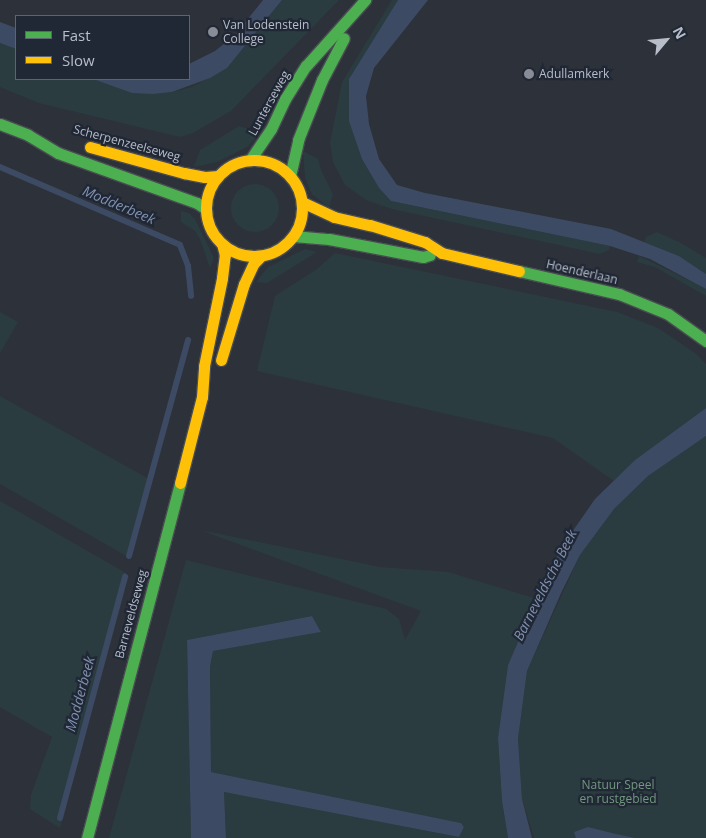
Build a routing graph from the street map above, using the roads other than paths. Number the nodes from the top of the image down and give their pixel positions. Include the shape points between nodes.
1 (365, 0) edge
2 (352, 16) junction
3 (0, 124) edge
4 (28, 135) junction
5 (61, 139) dead end
6 (80, 144) dead end
7 (250, 160) junction
8 (218, 176) junction
9 (290, 176) junction
10 (302, 202) junction
11 (201, 206) junction
12 (293, 236) junction
13 (222, 244) junction
14 (442, 253) junction
15 (261, 256) junction
16 (706, 341) edge
17 (202, 397) junction
18 (87, 838) edge

1 - 2 main road, Lunterseweg
2 - 7 main road, Lunterseweg via 331,35 306,66
2 - 9 main road, Lunterseweg via 298,140
3 - 4 main road, Scherpenzeelseweg
4 - 5 main road, Scherpenzeelseweg
4 - 11 main road, Scherpenzeelseweg via 58,153
6 - 8 main road, Scherpenzeelseweg via 205,177
7 - 8 main road via 232,165
7 - 9 main road via 272,163
8 - 11 main road
9 - 10 main road
10 - 12 main road via 299,226
10 - 14 main road, Hoenderlaan via 334,217 425,242
11 - 13 main road
12 - 14 main road, Hoenderlaan via 329,238 423,257
12 - 15 main road via 279,249
13 - 15 main road via 240,254
13 - 17 main road, Barneveldseweg via 225,255 222,278 204,366
14 - 16 main road, Hoenderlaan via 619,294 668,314
15 - 17 main road, Barneveldseweg via 244,284 216,373
17 - 18 main road, Barneveldseweg

